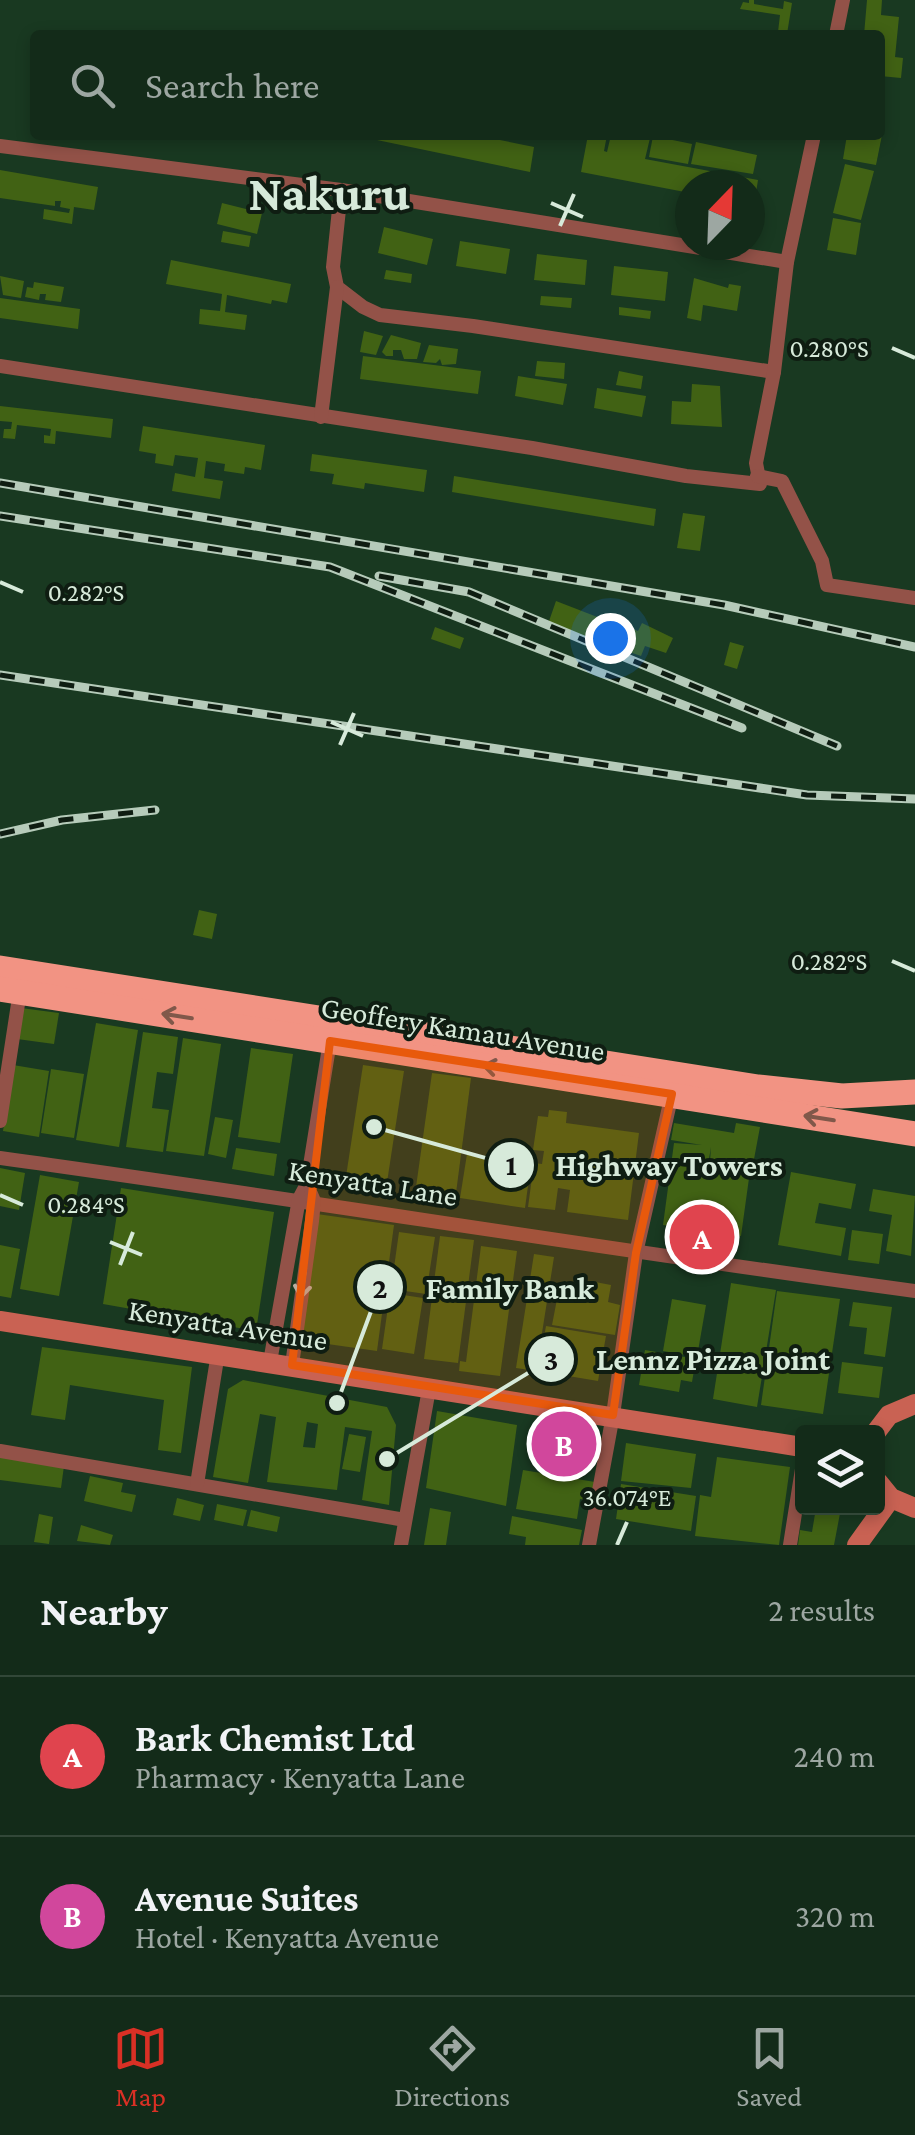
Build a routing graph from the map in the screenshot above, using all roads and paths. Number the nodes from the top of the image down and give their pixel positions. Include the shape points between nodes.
1 (843, 0) edge
2 (837, 30) edge
3 (813, 140) edge
4 (0, 146) edge
5 (342, 190) junction
6 (786, 262) junction
7 (337, 288) junction
8 (0, 366) edge
9 (774, 372) junction
10 (321, 417) junction
11 (758, 476) junction
12 (915, 598) edge
13 (0, 968) edge
14 (10, 990) edge
15 (330, 1041) junction
16 (915, 1092) edge
17 (672, 1094) junction
18 (0, 1120) edge
19 (915, 1134) edge
20 (0, 1158) edge
21 (307, 1200) junction
22 (636, 1253) junction
23 (915, 1291) edge
24 (0, 1321) edge
25 (218, 1353) junction
26 (281, 1364) junction
27 (430, 1388) junction
28 (915, 1404) edge
29 (614, 1415) junction
30 (881, 1425) edge
31 (795, 1446) edge
32 (0, 1451) edge
33 (197, 1484) junction
34 (885, 1491) edge
35 (915, 1508) edge
36 (795, 1513) edge
37 (872, 1515) edge
38 (406, 1520) junction
39 (401, 1545) edge
40 (588, 1545) edge
41 (790, 1545) edge
42 (857, 1545) edge

1 - 2 street
3 - 6 street
4 - 5 street
5 - 6 street
5 - 7 street via 332,267
6 - 9 street
7 - 9 street via 380,314
7 - 10 street
8 - 10 street
9 - 11 street
10 - 11 street via 723,482 760,484
11 - 12 street via 782,481 827,584
13 - 16 highway, Geoffery Kamau Avenue via 758,1087 842,1096
15 -> 14 highway, Geoffery Kamau Avenue
14 - 18 street
17 -> 15 highway, Geoffery Kamau Avenue
15 - 21 street
19 -> 17 highway, Geoffery Kamau Avenue
17 - 22 street
20 - 21 street, Kenyatta Lane
21 - 22 street, Kenyatta Lane
21 -> 26 street
21 - 26 street
22 - 23 street, Kenyatta Lane
22 - 29 street
24 - 25 street, Kenyatta Avenue
25 - 26 street, Kenyatta Avenue
25 - 33 street
26 - 27 street, Kenyatta Avenue
27 - 29 street, Kenyatta Avenue
27 - 38 street
28 - 30 street
29 - 31 street, Kenyatta Avenue
29 - 40 street
32 - 33 street
33 - 38 street
34 - 35 street
36 - 41 street
37 - 42 street
38 - 39 street

